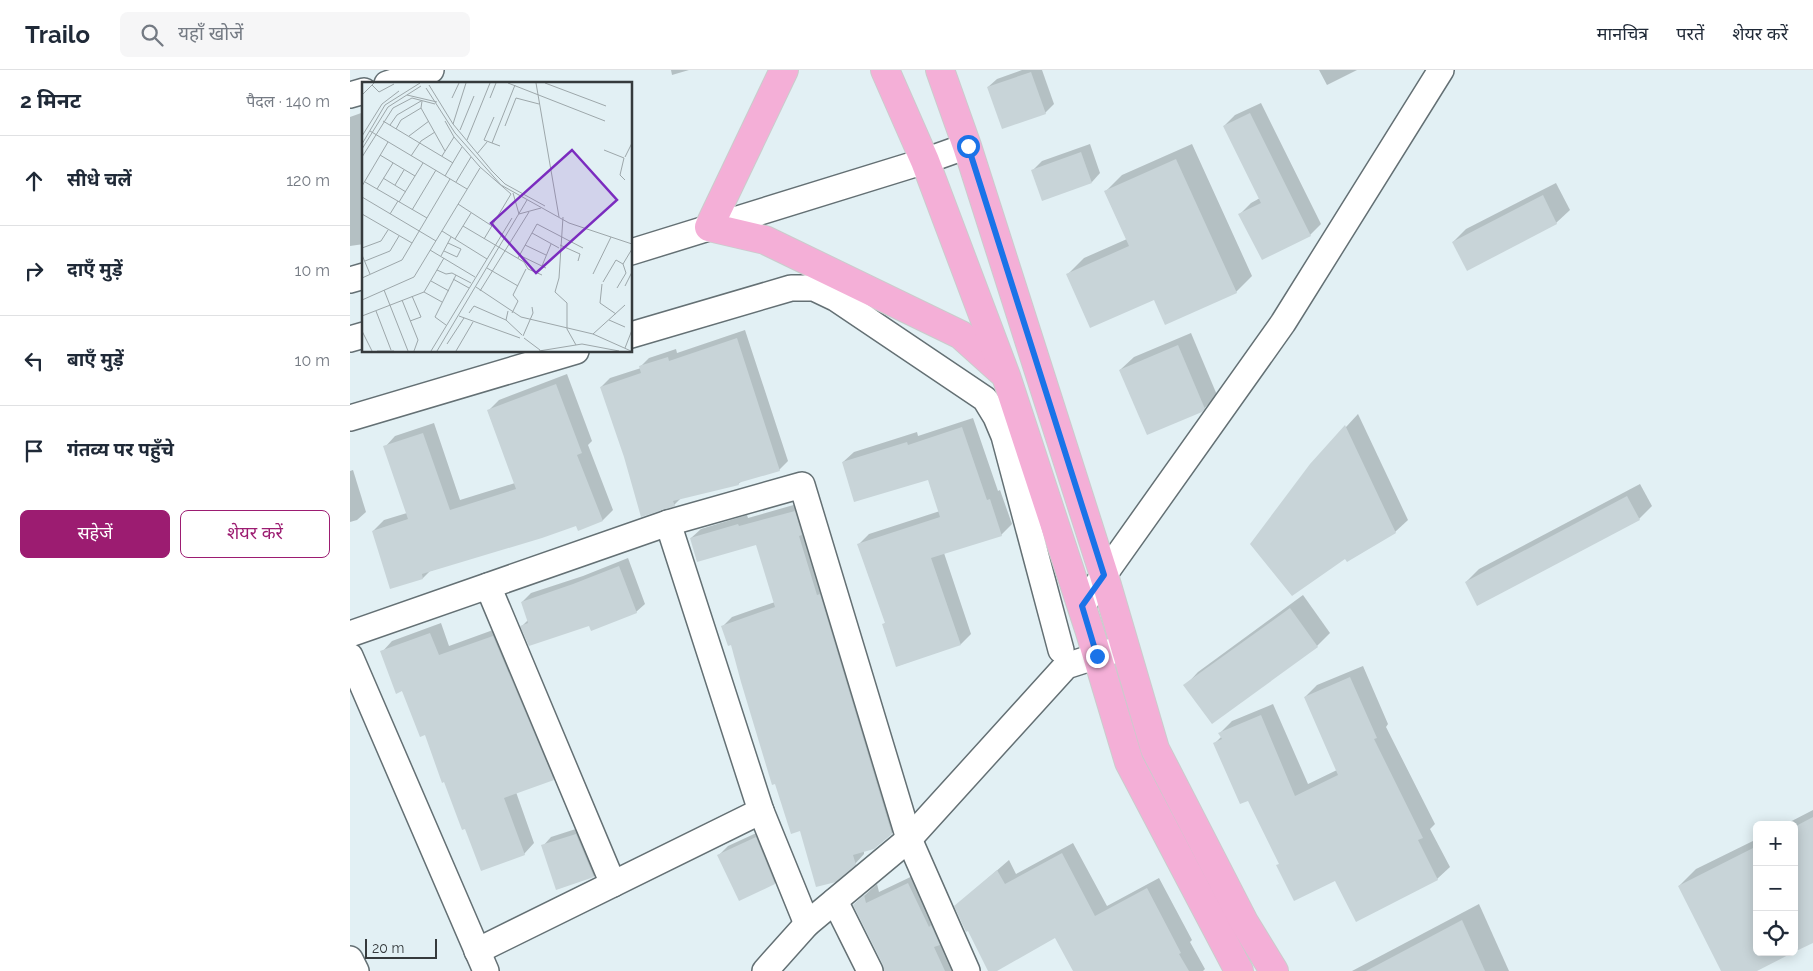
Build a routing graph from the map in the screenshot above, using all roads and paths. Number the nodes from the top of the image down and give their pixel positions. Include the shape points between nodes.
1 (431, 70) edge
2 (784, 70) edge
3 (885, 70) edge
4 (940, 70) edge
5 (1441, 70) edge
6 (392, 82) edge
7 (968, 146) junction
8 (925, 161) junction
9 (710, 227) junction
10 (632, 252) edge
11 (632, 335) edge
12 (573, 352) edge
13 (1006, 376) junction
14 (350, 418) edge
15 (668, 523) junction
16 (1104, 575) junction
17 (488, 586) junction
18 (1082, 606) junction
19 (350, 634) edge
20 (1125, 647) junction
21 (1061, 650) dead end
22 (350, 656) edge
23 (1097, 656) junction
24 (761, 811) junction
25 (909, 839) junction
26 (612, 884) junction
27 (835, 900) junction
28 (1244, 922) junction
29 (806, 924) junction
30 (1220, 934) junction
31 (350, 959) edge
32 (482, 961) edge
33 (356, 971) edge
34 (765, 971) edge
35 (870, 971) edge
36 (967, 971) edge
37 (1239, 971) edge
38 (1274, 971) edge

1 - 6 street
2 - 9 main road
3 - 8 main road
4 - 7 main road
5 - 16 street via 1283,323
7 - 8 street
7 - 16 main road
8 - 9 street
8 - 13 main road
9 - 10 street
9 - 13 main road via 765,240 961,335
11 - 21 street via 792,288 814,288 835,298 984,399 1004,436
12 - 14 street
13 - 18 main road
15 - 17 street
15 - 24 street
15 - 25 street via 802,485
16 - 18 street
16 - 20 main road
17 - 19 street
17 - 26 street
18 - 23 main road
20 - 23 street
20 - 28 main road via 1155,749
22 - 32 street
23 - 25 street via 1066,666
23 - 30 main road via 1129,762
24 - 26 street
24 - 29 street
25 - 27 street
25 - 36 street
26 - 32 street
27 - 29 street
27 - 35 street
28 - 30 main road
28 - 38 main road
29 - 34 street
30 - 37 main road
31 - 33 street

